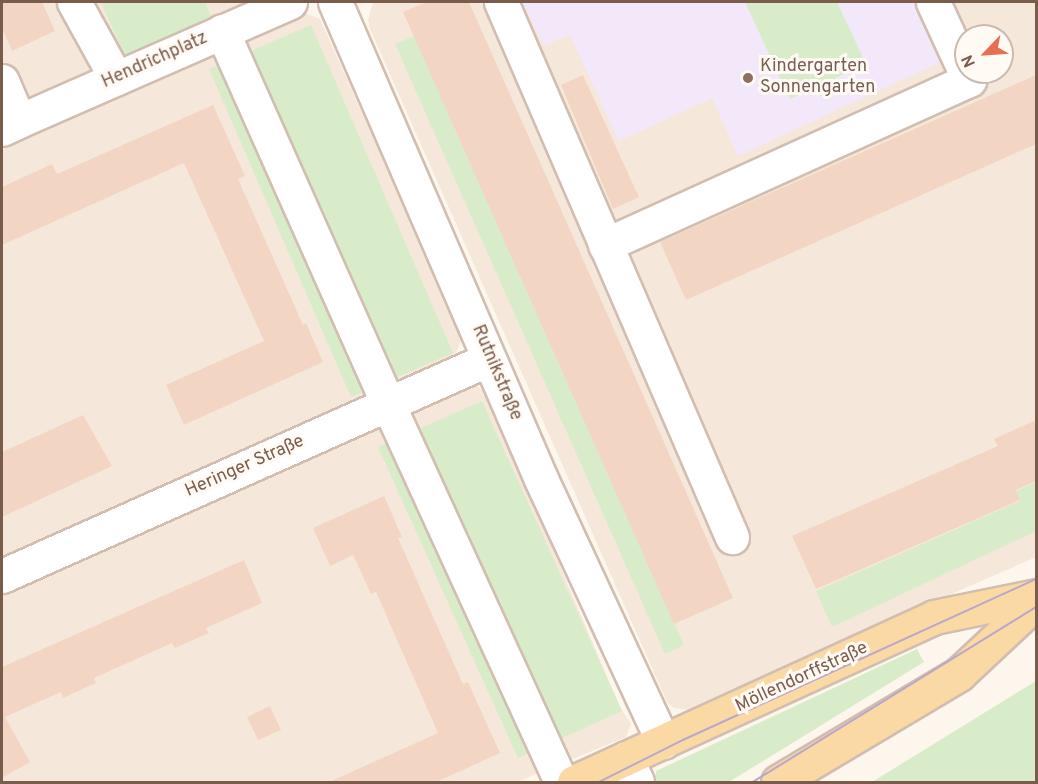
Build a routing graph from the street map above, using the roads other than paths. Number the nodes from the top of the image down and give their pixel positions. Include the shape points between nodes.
1 (74, 2) edge
2 (290, 2) edge
3 (336, 2) edge
4 (501, 2) edge
5 (933, 2) edge
6 (222, 31) junction
7 (129, 72) junction
8 (2, 81) edge
9 (10, 125) edge
10 (605, 244) junction
11 (489, 359) junction
12 (388, 404) junction
13 (732, 537) dead end
14 (2, 576) edge
15 (1036, 596) edge
16 (1036, 602) edge
17 (663, 742) junction
18 (632, 770) edge
19 (561, 783) edge
20 (574, 783) edge
21 (778, 783) edge

1 - 7 street
2 - 6 street, Hendrichplatz
3 - 11 street, Rutnikstraße
4 - 10 street
5 - 10 street via 969,80
6 - 7 street, Hendrichplatz
6 - 12 street
7 - 9 street, Hendrichplatz
8 - 9 street, Hendrichplatz
10 - 13 street
11 - 12 street, Heringer Straße
11 - 17 street, Rutnikstraße
12 - 14 street, Heringer Straße
12 - 19 street
15 - 17 main road, Möllendorffstraße via 934,617
16 - 21 main road via 959,674
17 - 18 main road, Möllendorffstraße
18 - 20 main road, Möllendorffstraße

